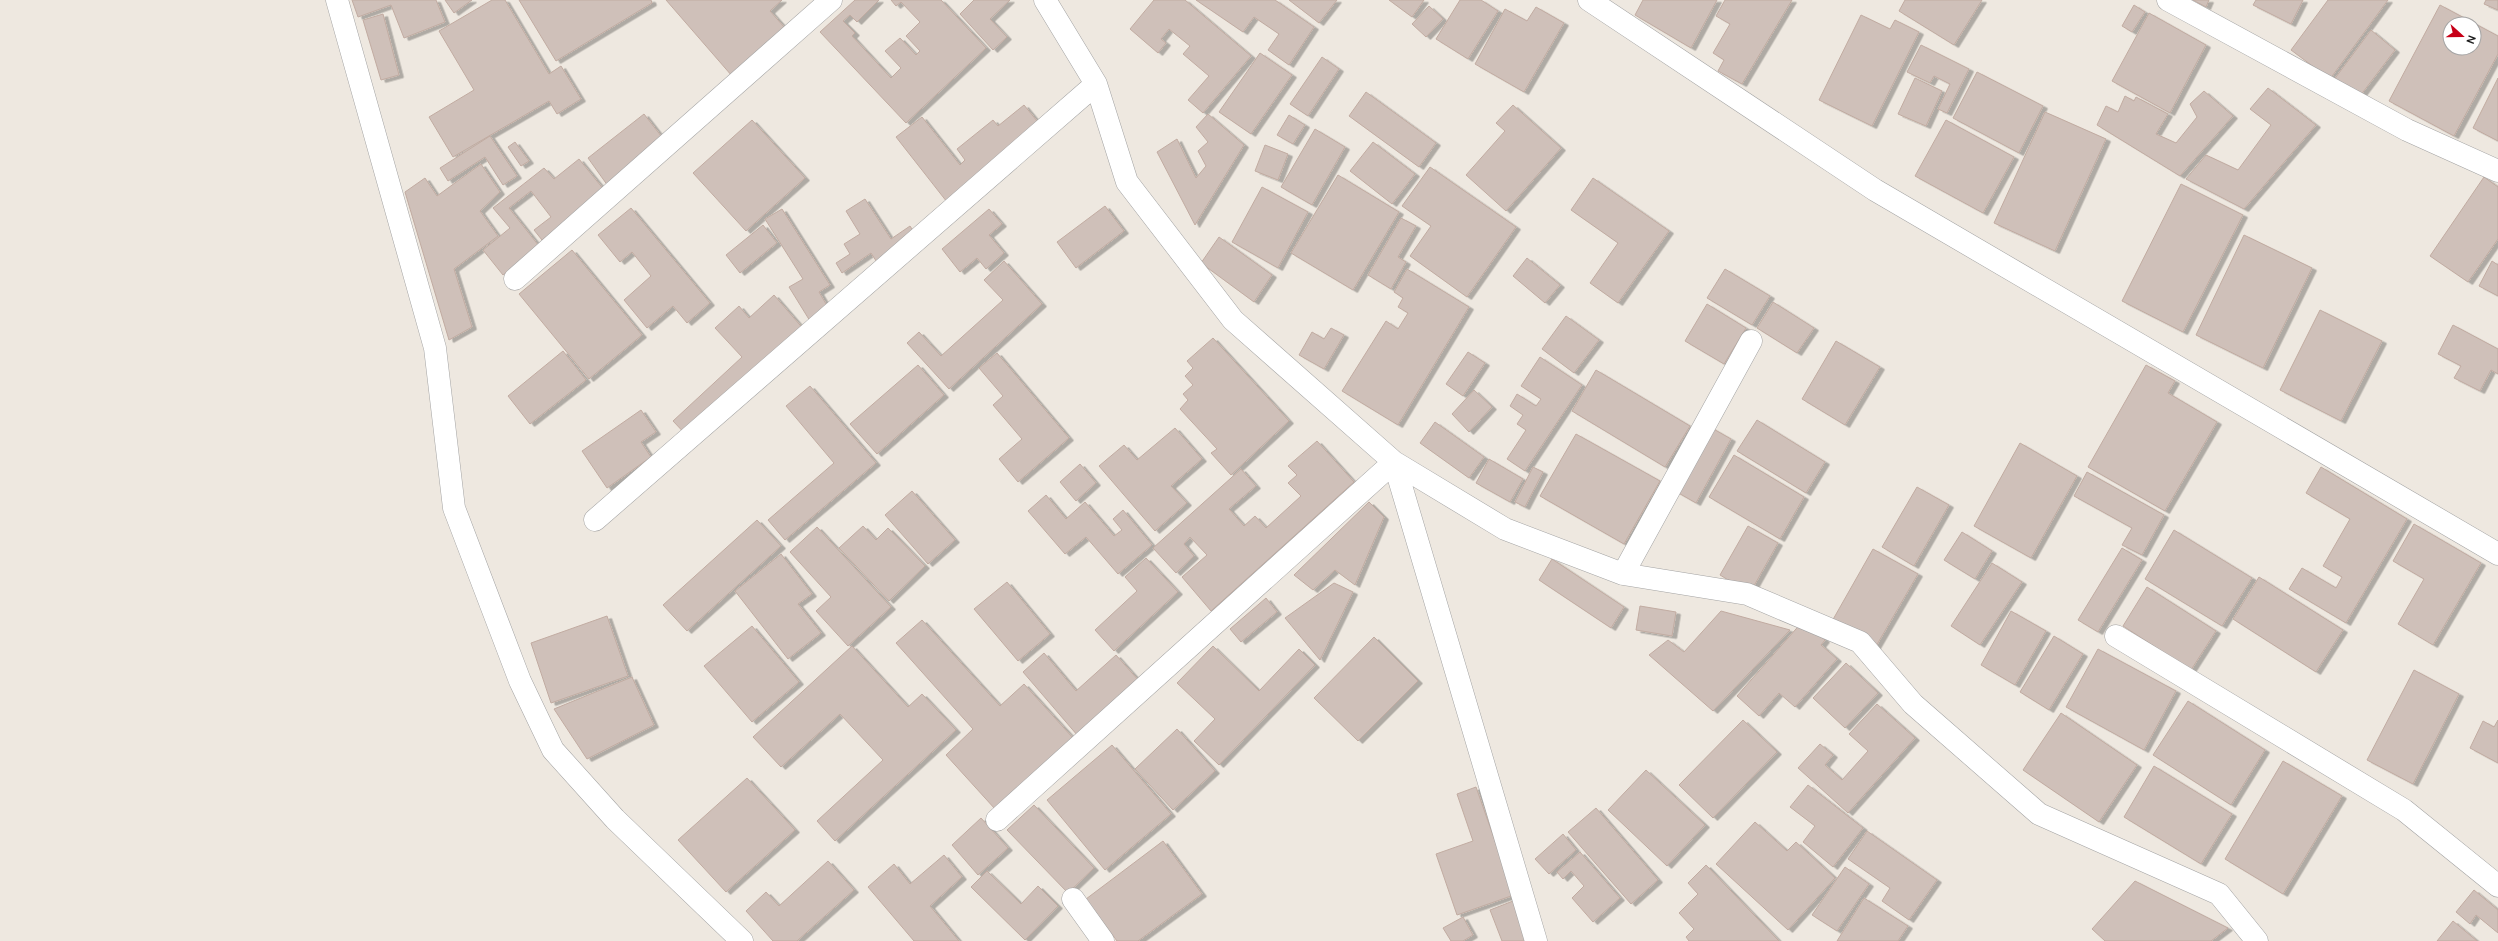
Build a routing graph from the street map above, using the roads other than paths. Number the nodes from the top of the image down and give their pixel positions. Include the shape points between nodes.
1 (336, 0) edge
2 (831, 0) edge
3 (1045, 0) edge
4 (1590, 0) edge
5 (2168, 0) edge
6 (1096, 84) junction
7 (2498, 171) edge
8 (515, 279) dead end
9 (1751, 341) dead end
10 (1394, 462) junction
11 (595, 520) dead end
12 (2498, 554) edge
13 (1623, 574) junction
14 (2116, 636) dead end
15 (996, 820) dead end
16 (2498, 886) edge
17 (1073, 899) dead end
18 (742, 941) edge
19 (1103, 941) edge
20 (1536, 941) edge
21 (2257, 941) edge

1 - 18 street via 434,348 454,508 520,681 553,750 615,819
2 - 8 street
3 - 6 street
4 - 12 street via 1875,190
5 - 7 street via 2407,130
6 - 10 street via 1127,182 1233,320
6 - 11 street
9 - 13 street
10 - 13 street via 1505,529
10 - 15 street
10 - 20 street
13 - 21 street via 1748,594 1860,642 1913,704 2039,814 2219,894
14 - 16 street via 2404,810
17 - 19 street

